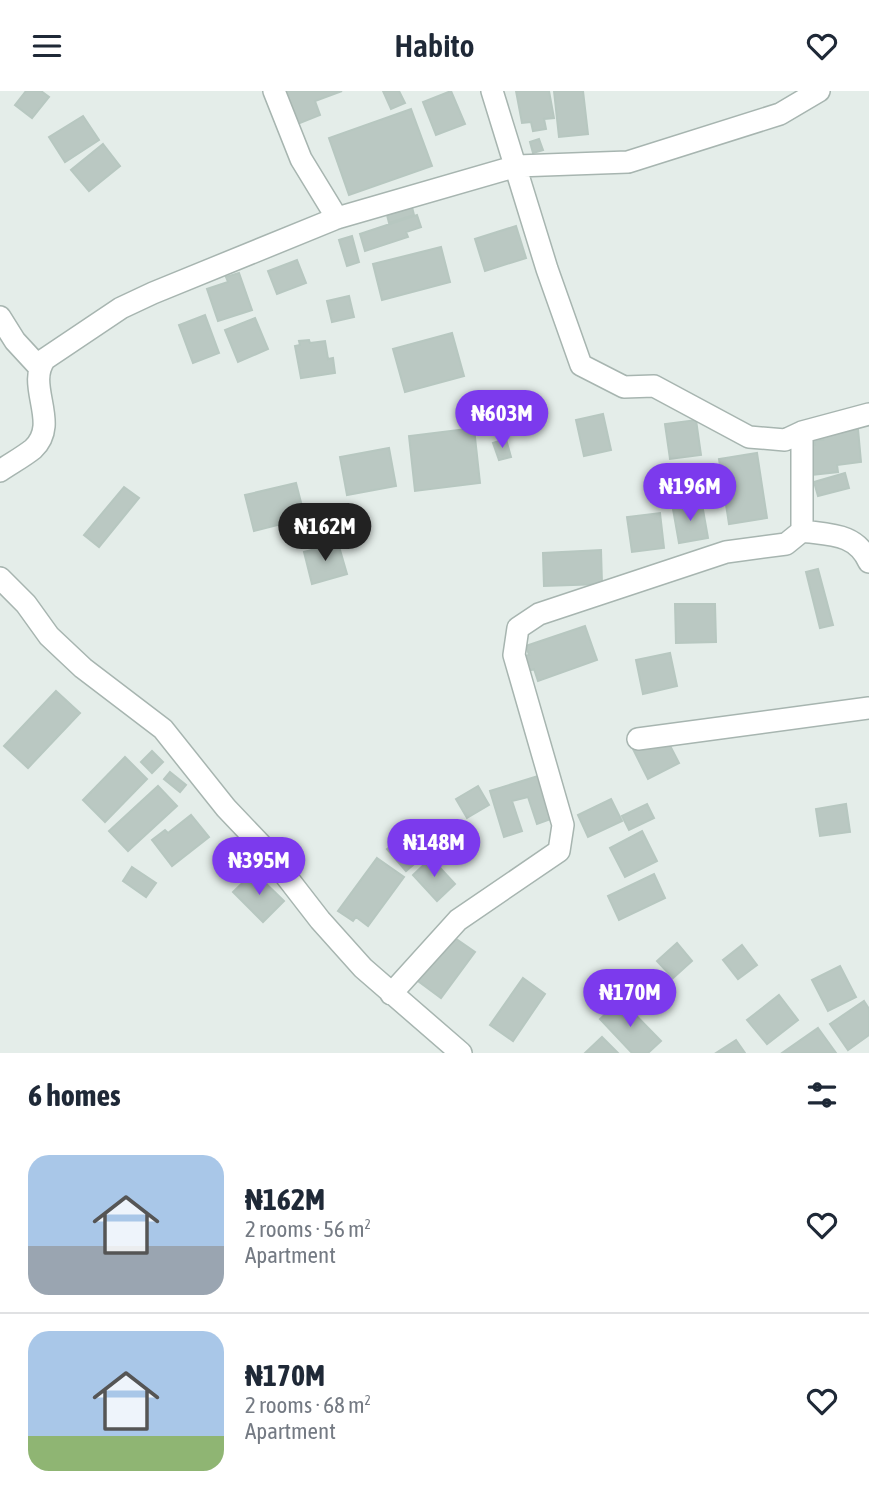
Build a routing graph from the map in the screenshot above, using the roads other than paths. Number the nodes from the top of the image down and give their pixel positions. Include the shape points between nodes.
1 (274, 91) edge
2 (492, 91) edge
3 (819, 91) edge
4 (517, 166) junction
5 (337, 218) junction
6 (0, 317) edge
7 (39, 367) junction
8 (869, 414) edge
9 (802, 432) junction
10 (0, 471) edge
11 (802, 530) junction
12 (869, 562) edge
13 (0, 578) edge
14 (869, 708) edge
15 (638, 739) dead end
16 (391, 994) junction
17 (461, 1053) edge

1 - 5 street via 301,159
2 - 4 street
3 - 4 street via 780,114 628,162
4 - 5 street
4 - 9 street via 581,365 624,387 654,386 749,437 785,440
5 - 7 street via 132,303
6 - 7 street
7 - 10 street via 45,422 41,435 33,449
8 - 9 street
9 - 11 street
11 - 12 street via 849,538
11 - 16 street via 786,544 726,552 539,614 518,628 514,656 563,825 559,851 458,920
13 - 16 street via 83,669 163,729 320,920
14 - 15 street
16 - 17 street

